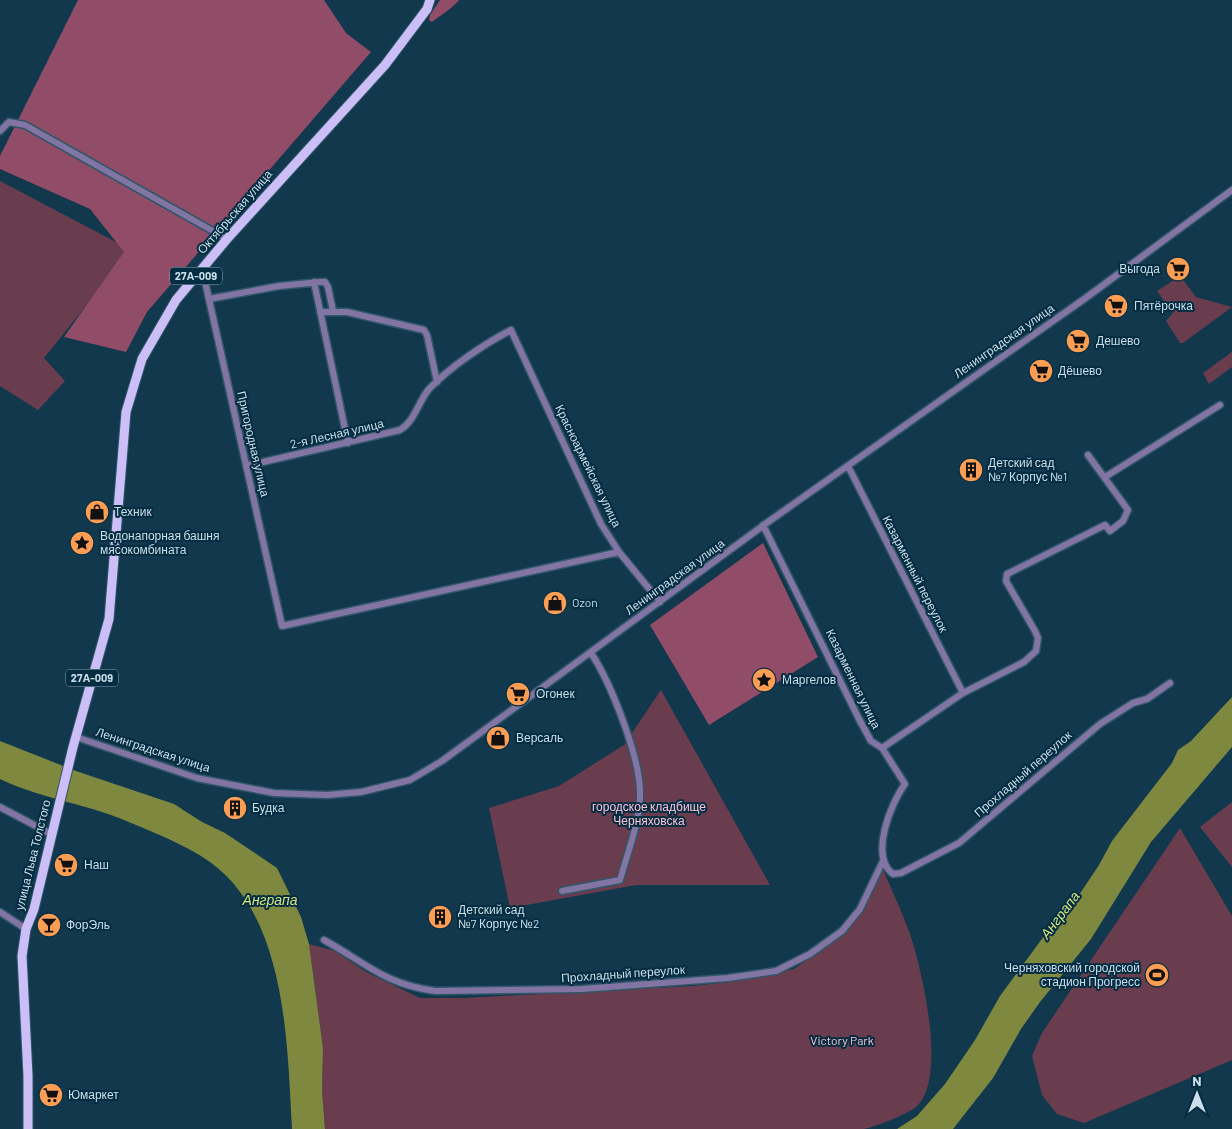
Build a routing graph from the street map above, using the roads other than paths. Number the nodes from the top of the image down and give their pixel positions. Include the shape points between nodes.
1 (430, 0) edge
2 (0, 131) edge
3 (1232, 190) edge
4 (227, 239) junction
5 (202, 268) junction
6 (314, 282) junction
7 (209, 299) junction
8 (333, 311) junction
9 (320, 312) junction
10 (511, 330) joint
11 (437, 382) junction
12 (1220, 405) dead end
13 (348, 443) junction
14 (1088, 455) dead end
15 (246, 466) junction
16 (848, 466) junction
17 (1104, 477) junction
18 (763, 525) junction
19 (620, 552) junction
20 (660, 602) junction
21 (591, 653) junction
22 (1170, 683) dead end
23 (963, 693) junction
24 (76, 737) junction
25 (882, 748) junction
26 (0, 807) edge
27 (51, 834) junction
28 (884, 860) junction
29 (562, 891) dead end
30 (0, 913) edge
31 (26, 929) junction
32 (324, 940) dead end
33 (28, 1129) edge

1 - 4 main road, Октябрьская улица / 27А-009 via 427,9 385,65
2 - 4 street via 9,122 25,125
3 - 16 street, Ленинградская улица
4 - 5 main road, Октябрьская улица / 27А-009
5 - 7 street, Пригородная улица
5 - 24 main road, Октябрьская улица / 27А-009 via 176,300 142,359 126,412 109,619
6 - 7 street
6 - 8 street via 327,284
6 - 9 street
7 - 15 street, Пригородная улица
8 - 9 street
8 - 11 street via 424,330 428,334
9 - 13 street
10 - 11 street, 2-я Лесная улица via 483,346
10 - 19 street, Красноармейская улица via 601,524
11 - 13 street, 2-я Лесная улица via 424,395 404,428
12 - 17 street
13 - 15 street, 2-я Лесная улица
14 - 17 street
15 - 19 street, Пригородная улица via 282,626
16 - 18 street, Ленинградская улица
16 - 23 street, Казарменный переулок
17 - 23 street via 1128,510 1123,521 1110,531 1105,525 1007,574 1006,581 1035,631 1038,645 1031,658
18 - 20 street, Ленинградская улица
18 - 25 street, Казарменная улица via 862,726 874,744
19 - 20 street, Красноармейская улица
20 - 21 street, Ленинградская улица
21 - 24 street, Ленинградская улица via 442,761 410,780 362,792 327,795 274,792 197,778
21 - 29 street via 637,760 640,793 620,880
22 - 28 street, Прохладный переулок via 1100,724 959,843 901,873 893,874
23 - 25 street
24 - 27 main road, улица Льва Толстого / 27А-009
25 - 28 street, Казарменная улица via 905,784 891,807 883,840
26 - 27 street
27 - 31 main road, улица Льва Толстого / 27А-009 via 34,909
28 - 32 street, Прохладный переулок via 860,909 842,931 776,971 728,978 582,990 435,991 414,988 378,974
30 - 31 street
31 - 33 main road, улица Льва Толстого / 27А-009 via 22,956

